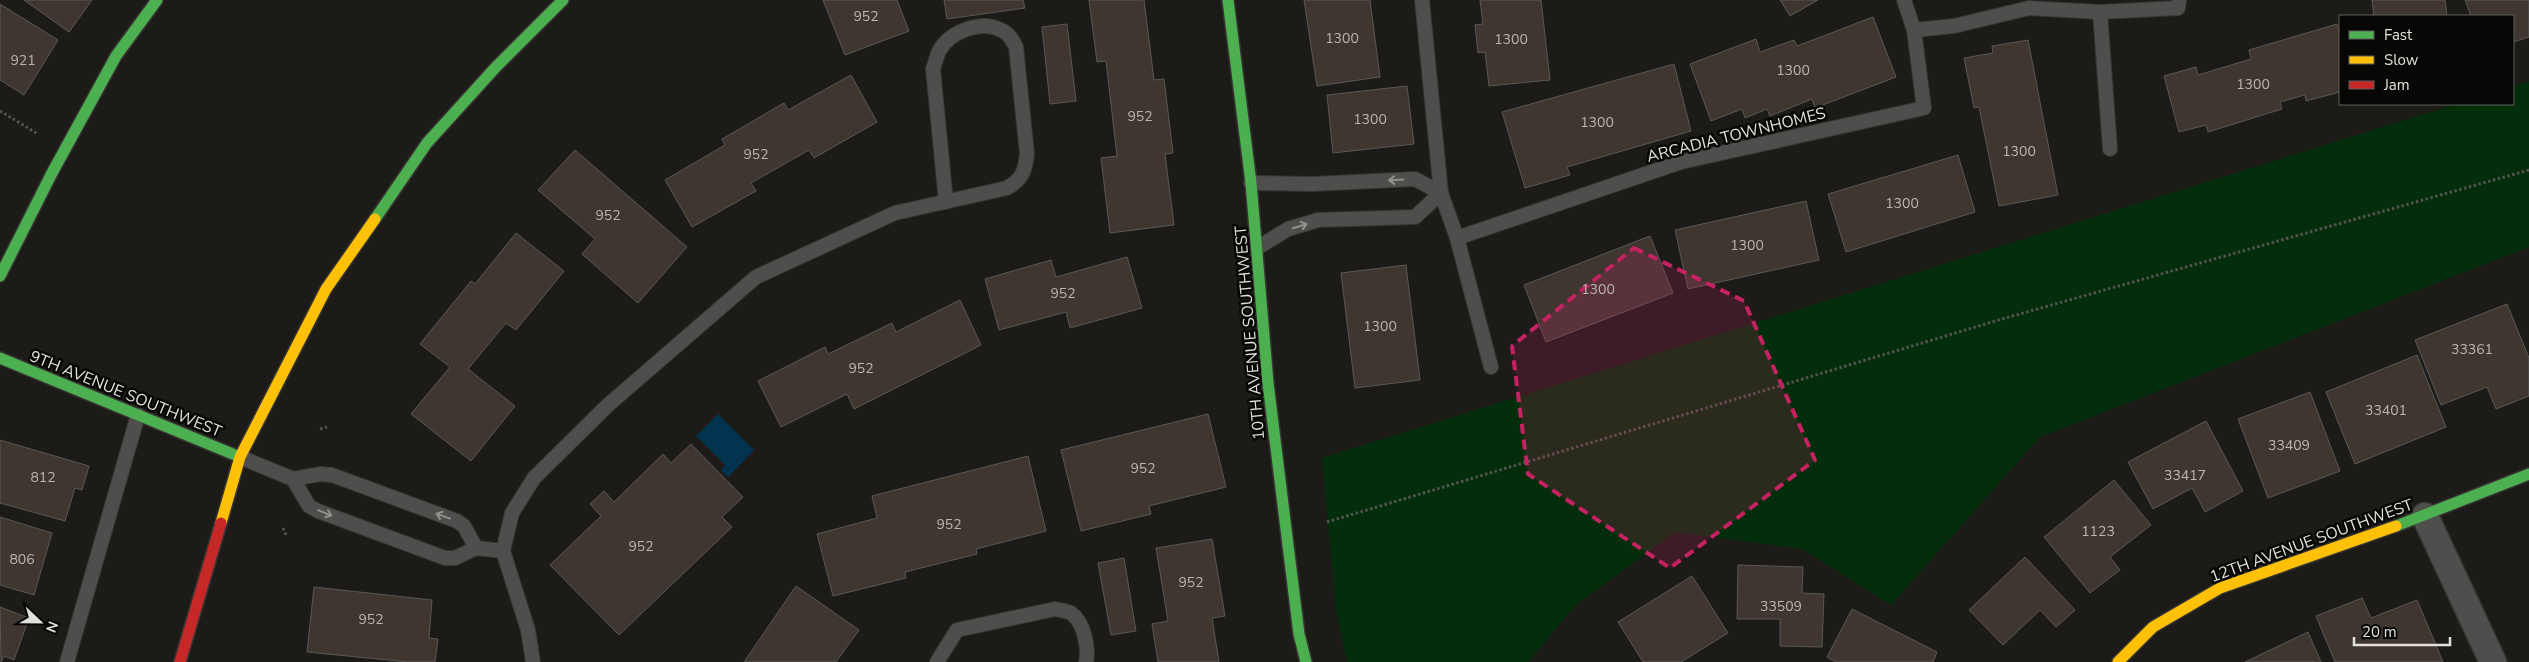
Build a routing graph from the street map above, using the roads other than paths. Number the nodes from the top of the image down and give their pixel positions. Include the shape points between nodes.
1 (158, 0) edge
2 (563, 0) edge
3 (1228, 0) edge
4 (1422, 0) edge
5 (1904, 0) edge
6 (2179, 0) edge
7 (2100, 12) junction
8 (1914, 30) junction
9 (2110, 149) dead end
10 (1251, 183) junction
11 (1441, 193) junction
12 (946, 202) junction
13 (1457, 238) junction
14 (1257, 248) junction
15 (0, 276) edge
16 (0, 358) edge
17 (1491, 367) dead end
18 (138, 415) junction
19 (240, 457) junction
20 (2529, 474) edge
21 (293, 479) junction
22 (2425, 516) junction
23 (476, 548) junction
24 (503, 551) junction
25 (67, 662) edge
26 (180, 662) edge
27 (533, 662) edge
28 (936, 662) edge
29 (1086, 662) edge
30 (1306, 662) edge
31 (2118, 662) edge
32 (2492, 662) edge

1 - 15 street via 116,56
2 - 19 street via 427,143 326,289
3 - 10 street, 10TH AVENUE SOUTHWEST
4 - 11 lane
5 - 8 lane, ARCADIA TOWNHOMES
6 - 7 lane via 2178,8
7 - 8 lane via 2029,8 1954,26
7 - 9 lane
8 - 13 lane, ARCADIA TOWNHOMES via 1924,108 1681,162
11 -> 10 lane via 1415,179 1313,184
10 - 14 street, 10TH AVENUE SOUTHWEST
11 - 13 lane
14 -> 11 lane via 1288,229 1318,220 1415,217
12 - 12 lane via 1007,188 1020,180 1026,170 1016,47 1002,30 985,26 969,28 951,37 940,50 933,69
12 - 24 lane via 895,213 756,277 608,405 534,478 512,513
13 - 17 lane
14 - 30 street, 10TH AVENUE SOUTHWEST via 1268,383 1299,634
16 - 18 street, 9TH AVENUE SOUTHWEST
18 - 19 street, 9TH AVENUE SOUTHWEST
18 - 25 lane
19 - 21 lane
19 - 26 street
20 - 22 street, 12TH AVENUE SOUTHWEST
23 -> 21 lane via 464,526 448,518 332,475
21 -> 23 lane via 310,506 318,511 445,558 454,558
22 - 31 street, 12TH AVENUE SOUTHWEST via 2220,588 2153,626
22 - 32 street
23 - 24 lane
24 - 27 lane via 528,630
28 - 29 lane via 957,630 1055,609 1070,613 1077,621 1085,638

